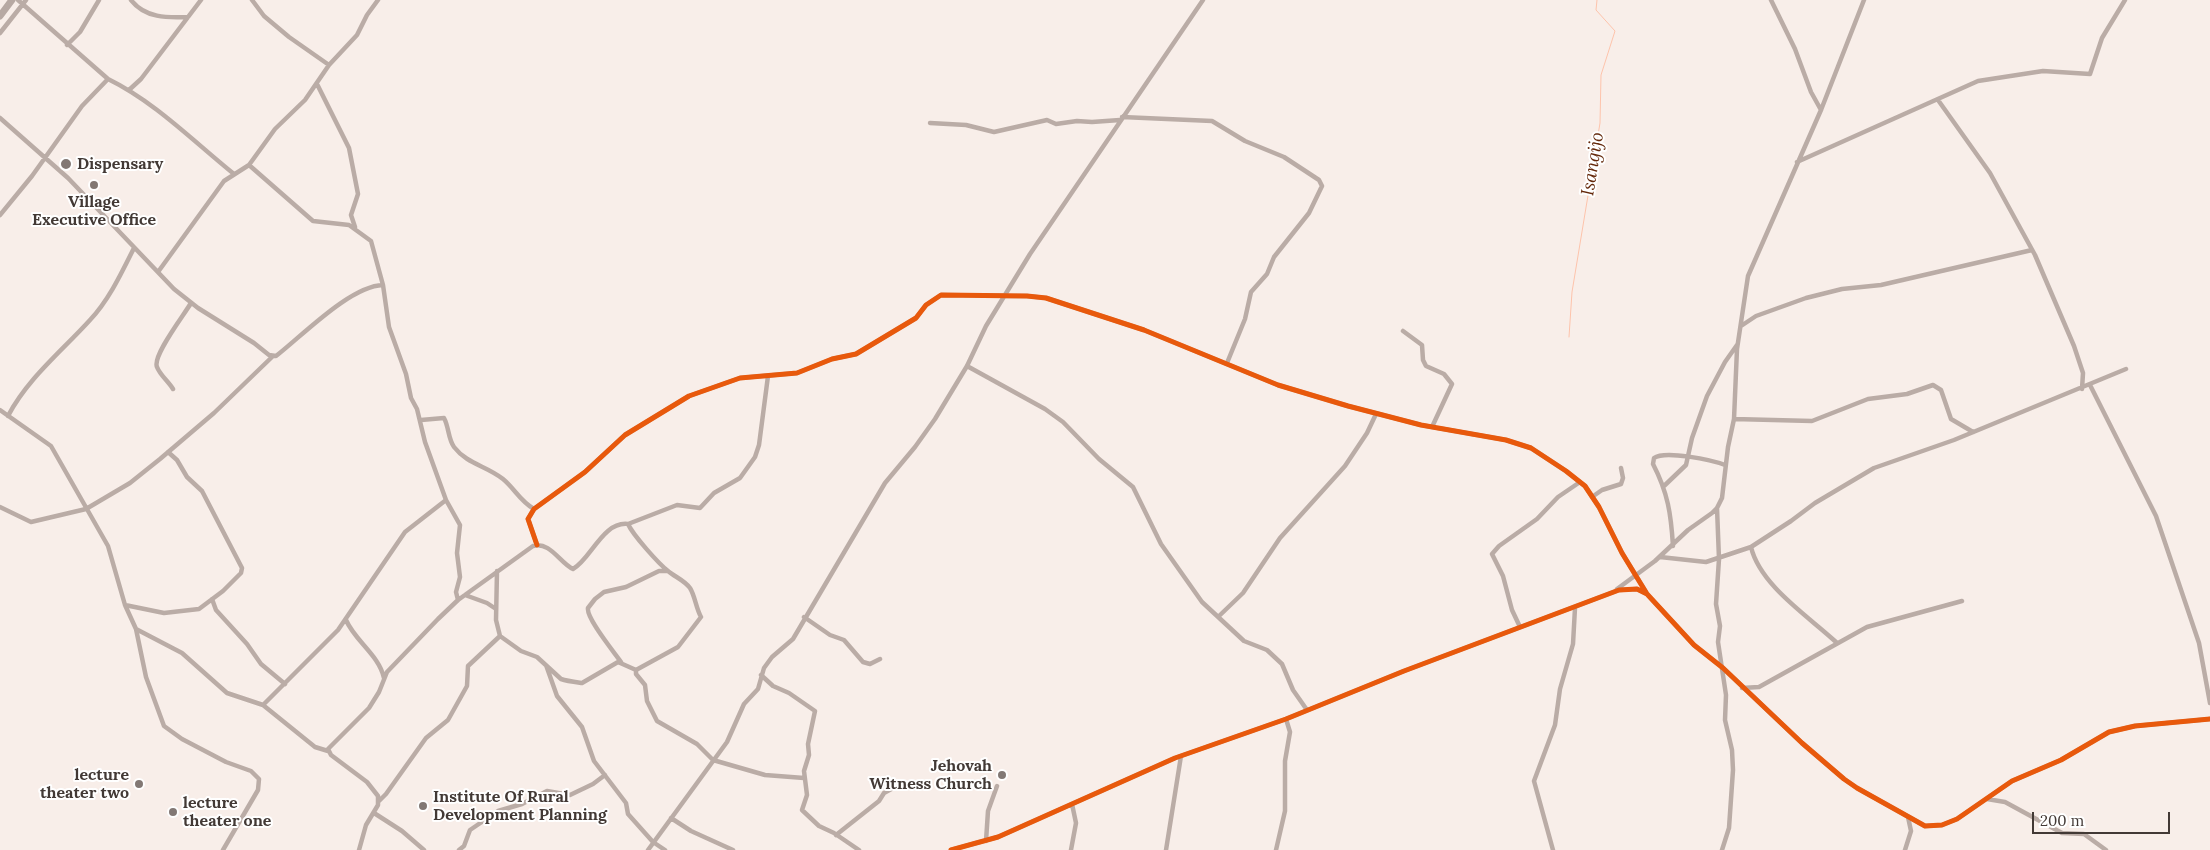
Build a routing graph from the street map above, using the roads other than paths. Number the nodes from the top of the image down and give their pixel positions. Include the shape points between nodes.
1 (12, 0) edge
2 (18, 0) edge
3 (99, 0) edge
4 (131, 0) edge
5 (201, 0) edge
6 (252, 0) edge
7 (369, 0) edge
8 (1204, 0) edge
9 (1771, 0) edge
10 (1864, 0) edge
11 (2125, 0) edge
12 (377, 1) edge
13 (25, 2) edge
14 (0, 16) edge
15 (188, 17) junction
16 (0, 33) edge
17 (67, 45) junction
18 (329, 65) junction
19 (108, 79) junction
20 (317, 84) junction
21 (136, 86) junction
22 (129, 90) junction
23 (134, 94) junction
24 (1938, 100) junction
25 (1821, 110) junction
26 (0, 118) edge
27 (1121, 118) junction
28 (930, 123) dead end
29 (45, 157) junction
30 (1796, 162) junction
31 (249, 165) junction
32 (234, 174) junction
33 (0, 215) edge
34 (356, 228) junction
35 (134, 248) junction
36 (2032, 250) junction
37 (158, 272) junction
38 (383, 285) junction
39 (1004, 295) junction
40 (190, 303) junction
41 (1742, 326) junction
42 (1402, 331) dead end
43 (1738, 344) junction
44 (272, 357) junction
45 (1227, 363) junction
46 (967, 366) junction
47 (2126, 369) dead end
48 (768, 376) junction
49 (2090, 385) junction
50 (172, 389) dead end
51 (2082, 389) junction
52 (0, 410) edge
53 (1376, 414) junction
54 (8, 416) junction
55 (1734, 419) junction
56 (421, 420) junction
57 (1432, 427) junction
58 (1973, 432) junction
59 (168, 452) junction
60 (1689, 458) junction
61 (1725, 465) junction
62 (1621, 468) dead end
63 (1580, 482) junction
64 (1664, 486) junction
65 (1592, 497) junction
66 (446, 500) junction
67 (0, 507) edge
68 (1717, 508) junction
69 (86, 509) junction
70 (534, 509) junction
71 (1705, 518) junction
72 (628, 524) junction
73 (1718, 526) junction
74 (536, 544) junction
75 (1673, 546) junction
76 (1751, 546) junction
77 (1660, 557) junction
78 (1719, 559) junction
79 (497, 571) junction
80 (668, 571) junction
81 (1637, 576) junction
82 (1614, 591) junction
83 (1647, 594) junction
84 (465, 595) junction
85 (212, 599) junction
86 (458, 600) junction
87 (1962, 601) dead end
88 (125, 605) junction
89 (1575, 608) junction
90 (496, 609) junction
91 (804, 617) junction
92 (1218, 617) junction
93 (346, 620) junction
94 (1520, 627) junction
95 (136, 629) junction
96 (500, 636) junction
97 (1836, 642) junction
98 (880, 658) dead end
99 (621, 663) junction
100 (546, 665) junction
101 (1722, 668) junction
102 (636, 670) junction
103 (761, 675) junction
104 (384, 678) junction
105 (285, 684) junction
106 (1742, 688) junction
107 (2210, 703) edge
108 (263, 705) junction
109 (1307, 710) junction
110 (1286, 719) junction
111 (2210, 719) edge
112 (328, 752) junction
113 (1181, 756) junction
114 (713, 760) junction
115 (605, 775) junction
116 (804, 778) junction
117 (997, 786) dead end
118 (895, 787) dead end
119 (1987, 799) junction
120 (379, 801) junction
121 (1072, 804) junction
122 (374, 813) junction
123 (671, 818) junction
124 (1908, 818) junction
125 (836, 835) junction
126 (986, 841) junction
127 (653, 842) junction
128 (223, 850) edge
129 (359, 850) edge
130 (424, 850) edge
131 (459, 850) edge
132 (648, 850) edge
133 (665, 850) edge
134 (733, 850) edge
135 (859, 850) edge
136 (951, 850) edge
137 (1071, 850) edge
138 (1166, 850) edge
139 (1276, 850) edge
140 (1553, 850) edge
141 (1722, 850) edge
142 (1905, 850) edge
143 (2106, 850) edge

1 - 14 highway
2 - 13 street
3 - 17 street via 80,32
4 - 15 street via 138,8 160,17
5 - 15 street
6 - 18 street via 264,16
7 - 12 street
8 - 27 street
9 - 25 street
10 - 25 street
11 - 24 street via 2102,38 2090,74 2043,71 1991,78 1960,88
12 - 18 street via 357,35
13 - 16 street
13 - 17 street
15 - 21 street
17 - 19 street
18 - 20 street
19 - 22 street
19 - 29 street via 82,106
20 - 31 street via 275,129
20 - 34 street via 348,148 358,191 351,215
21 - 22 street
21 - 23 street
22 - 23 street
23 - 32 street
24 - 30 street
24 - 36 street via 1990,172
25 - 30 street
26 - 29 street
27 - 28 street via 1056,124 1047,120 994,132 970,126
27 - 39 street
27 - 45 street via 1212,121 1245,141 1284,158 1319,180 1322,186 1309,213 1274,258 1267,274 1250,292 1245,319
29 - 33 street
29 - 35 street
30 - 41 street via 1748,276
31 - 32 street
31 - 34 street via 313,221 340,222
32 - 37 street via 224,181
34 - 38 street via 371,240
35 - 37 street
35 - 54 street via 91,319 21,393
36 - 41 street via 1971,266 1806,298 1756,316
36 - 51 street via 2074,346 2083,373
37 - 40 street
38 - 44 street via 361,291
38 - 56 street via 389,327
39 - 45 street via 1046,298 1144,330
39 - 46 street
39 - 48 street via 942,296 926,305 916,318 862,351 797,374
40 - 44 street
40 - 50 street via 156,360
41 - 43 street
42 - 57 street via 1422,345 1426,366 1444,374 1452,384
43 - 55 street
43 - 60 street via 1703,406
44 - 59 street
45 - 53 street via 1278,385
46 - 91 street via 916,447 885,483
46 - 92 street via 1045,409 1128,482 1141,499 1165,551 1202,602
47 - 49 street
48 - 70 street via 740,378 689,396 639,425
48 - 72 street via 758,451 740,478 714,493 700,508 676,504
49 - 51 street
49 - 107 street via 2156,516 2199,643
51 - 58 street
52 - 54 street
53 - 57 street
53 - 92 street via 1345,466 1280,538 1243,593
54 - 69 street via 51,446
55 - 58 street via 1812,421 1868,398 1907,394 1933,384 1941,390 1951,419
55 - 61 street
56 - 66 street via 425,442
56 - 70 street via 444,418 451,441 459,452 474,465 504,480 520,500
57 - 63 street via 1524,445
58 - 76 street via 1874,468 1814,503
59 - 69 street via 130,482
59 - 85 street via 202,491 242,568 235,580
60 - 61 street
60 - 64 street
60 - 64 street via 1664,454 1654,458 1653,464
61 - 68 street via 1722,498
62 - 65 street via 1624,478 1621,484
63 - 65 street
63 - 94 street via 1492,554
64 - 75 street
65 - 81 street
66 - 86 street via 460,525
66 - 93 street via 405,532
67 - 69 street via 31,522
68 - 71 street
68 - 73 street
69 - 88 street via 108,546
70 - 74 street via 528,519
71 - 73 street
71 - 75 street via 1685,532
72 - 74 street via 617,526 605,534 573,569 557,554
72 - 80 street via 648,552
73 - 78 street
74 - 79 street
75 - 77 street
76 - 78 street
76 - 97 street via 1757,564 1773,584
77 - 78 street via 1703,562
77 - 81 street
78 - 101 street via 1716,604
79 - 84 street
79 - 90 street
80 - 99 street via 659,571 626,587 604,592 588,608 591,621
80 - 102 street via 683,580 690,589 700,621 678,647
81 - 82 street
81 - 83 street
82 - 83 street via 1637,589
82 - 89 street
83 - 101 street via 1694,645
84 - 86 street
84 - 90 street
85 - 88 street via 199,610 174,613
85 - 105 street via 216,610 261,664
86 - 104 street via 390,668
87 - 97 street via 1882,621
88 - 95 street
89 - 94 street
89 - 140 street via 1573,644 1560,689 1556,725 1534,781
90 - 96 street
91 - 98 street via 830,635 844,640 863,662 870,664
91 - 103 street via 790,643 772,657
92 - 109 street via 1244,641 1267,650 1282,664 1293,690
93 - 104 street via 354,636 380,667
93 - 105 street
94 - 109 street
95 - 108 street via 182,652 227,693
95 - 128 street via 146,677 164,726 226,762 251,771 259,779 258,790
96 - 100 street
96 - 120 street via 468,666 467,686 446,722 426,738
97 - 106 street via 1759,687
99 - 100 street via 612,664 582,683 561,679
99 - 102 street
100 - 115 street via 557,696 582,728 594,761
101 - 106 street
101 - 141 street via 1733,782 1729,828
102 - 114 street via 645,685 647,700 657,722 698,744
103 - 114 street via 758,689 744,704 727,742
103 - 116 street via 815,712
104 - 112 street via 369,708 329,747
105 - 108 street
106 - 124 street via 1844,779
108 - 112 street via 314,747
109 - 110 street
110 - 113 street
110 - 139 street via 1290,732 1285,761 1285,811
111 - 119 street via 2136,726 2109,732 2061,760 2012,781
112 - 120 street via 371,786
113 - 121 street
113 - 138 street
114 - 116 street via 764,775
114 - 123 street
115 - 127 street via 626,803 628,814
115 - 131 street via 570,795 547,792 500,810 470,830
116 - 125 street via 807,795 803,812
117 - 126 street via 988,811
118 - 125 street
119 - 124 street via 1942,825 1925,826
119 - 143 street via 2005,802 2062,833 2084,834
120 - 122 street
121 - 126 street
121 - 137 street via 1076,823
122 - 129 street via 366,825
122 - 130 street
123 - 127 street
123 - 134 street
124 - 142 street via 1912,829
125 - 135 street
126 - 136 street
127 - 132 street
127 - 133 street

